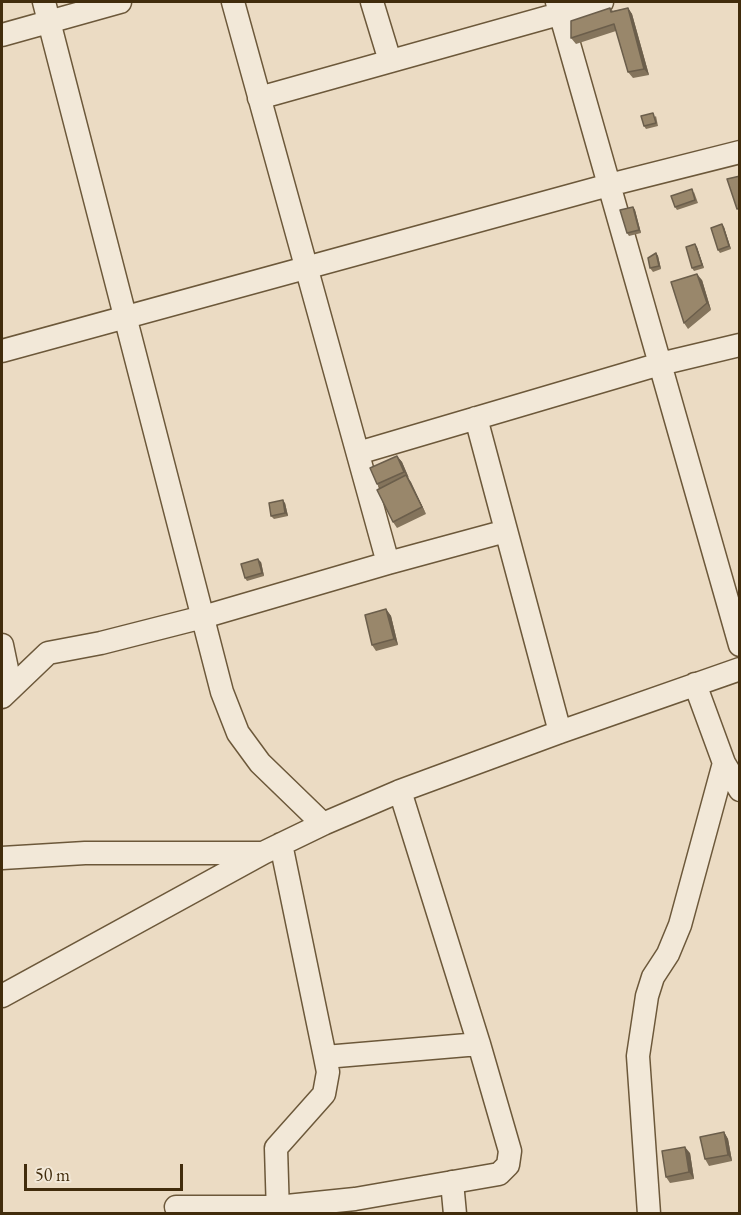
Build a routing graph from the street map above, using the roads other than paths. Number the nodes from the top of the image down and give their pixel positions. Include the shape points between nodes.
1 (120, 2) edge
2 (233, 2) edge
3 (372, 2) edge
4 (602, 2) edge
5 (559, 8) edge
6 (46, 12) edge
7 (2, 35) edge
8 (390, 61) junction
9 (259, 98) junction
10 (740, 152) edge
11 (609, 185) junction
12 (307, 267) junction
13 (125, 316) junction
14 (740, 345) edge
15 (2, 351) edge
16 (660, 364) junction
17 (476, 418) junction
18 (358, 453) junction
19 (506, 531) junction
20 (388, 563) junction
21 (731, 581) edge
22 (203, 617) junction
23 (2, 645) edge
24 (740, 645) edge
25 (740, 669) edge
26 (694, 684) junction
27 (6, 692) edge
28 (560, 732) junction
29 (724, 763) junction
30 (740, 790) edge
31 (400, 791) junction
32 (323, 824) junction
33 (272, 849) junction
34 (2, 858) edge
35 (2, 996) edge
36 (479, 1044) junction
37 (325, 1057) junction
38 (452, 1182) junction
39 (176, 1207) dead end
40 (277, 1210) edge
41 (454, 1214) edge
42 (649, 1214) edge

1 - 6 street
2 - 9 street
3 - 8 street
4 - 5 street
5 - 8 street
5 - 11 street
6 - 7 street
6 - 13 street
8 - 9 street
9 - 12 street
10 - 11 street
11 - 12 street
11 - 16 street
12 - 13 street
12 - 18 street
13 - 15 street
13 - 22 street
14 - 16 street
16 - 17 street
16 - 21 street
17 - 18 street
17 - 19 street
18 - 20 street
19 - 20 street
19 - 28 street
20 - 22 street
21 - 24 street
22 - 27 street via 48,653
22 - 32 street via 222,692 238,733 261,763
23 - 27 street
25 - 26 street
26 - 28 street
26 - 29 street
28 - 31 street
29 - 30 street
29 - 42 street via 680,925 647,996 638,1056
31 - 32 street
31 - 36 street
32 - 33 street
33 - 34 street
33 - 35 street
33 - 37 street
36 - 37 street
36 - 38 street via 510,1151 508,1165 499,1174
37 - 40 street via 328,1072 324,1094 276,1148
38 - 40 street
38 - 41 street
39 - 40 street

